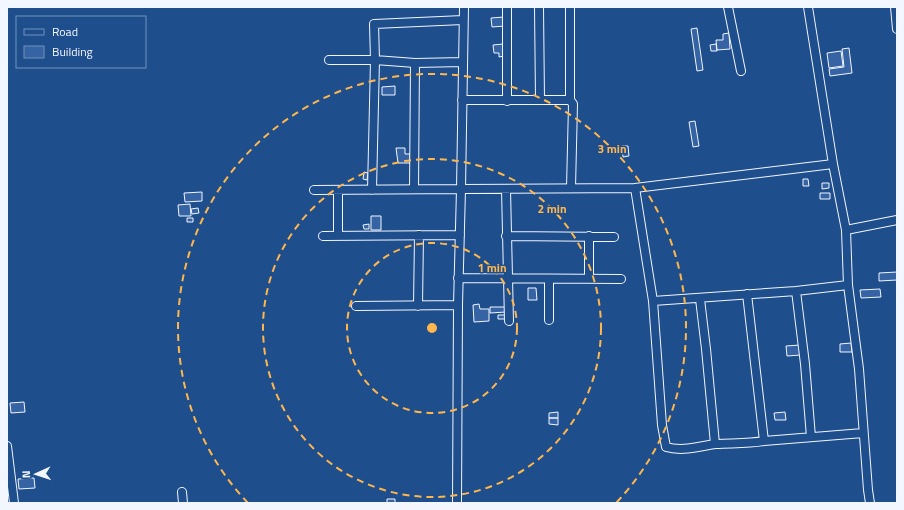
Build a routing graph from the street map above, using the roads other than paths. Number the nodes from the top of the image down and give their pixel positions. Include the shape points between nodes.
1 (464, 7) edge
2 (507, 7) edge
3 (539, 7) edge
4 (570, 7) edge
5 (728, 7) edge
6 (808, 7) edge
7 (895, 7) edge
8 (463, 20) junction
9 (897, 29) edge
10 (329, 60) dead end
11 (375, 60) junction
12 (463, 62) junction
13 (415, 64) junction
14 (741, 71) dead end
15 (462, 100) junction
16 (540, 100) junction
17 (570, 100) junction
18 (508, 101) junction
19 (833, 164) junction
20 (571, 188) junction
21 (635, 188) junction
22 (414, 189) junction
23 (461, 189) junction
24 (506, 189) junction
25 (314, 190) dead end
26 (338, 190) junction
27 (372, 190) junction
28 (897, 220) edge
29 (846, 230) junction
30 (419, 235) junction
31 (460, 235) junction
32 (323, 236) dead end
33 (338, 236) junction
34 (506, 236) junction
35 (589, 236) junction
36 (614, 237) dead end
37 (458, 278) junction
38 (508, 278) junction
39 (549, 278) junction
40 (589, 278) junction
41 (621, 279) dead end
42 (848, 285) junction
43 (796, 291) junction
44 (747, 294) junction
45 (700, 299) junction
46 (653, 302) junction
47 (458, 305) junction
48 (356, 306) dead end
49 (418, 306) junction
50 (550, 320) dead end
51 (509, 321) dead end
52 (863, 433) junction
53 (811, 438) junction
54 (764, 440) junction
55 (715, 444) junction
56 (7, 446) edge
57 (182, 492) dead end
58 (14, 503) edge
59 (183, 503) edge
60 (457, 503) edge
61 (870, 503) edge

1 - 8 street
2 - 18 street
3 - 16 street
4 - 17 street
5 - 14 street
6 - 19 street
7 - 9 street
8 - 11 street via 374,24
8 - 12 street
10 - 11 street
11 - 13 street
11 - 27 street
12 - 13 street
12 - 15 street
13 - 22 street
15 - 18 street
15 - 23 street
16 - 17 street
16 - 18 street
17 - 20 street
19 - 21 street
19 - 29 street
20 - 21 street
20 - 24 street
21 - 46 street
22 - 23 street
22 - 27 street
23 - 24 street
23 - 31 street
24 - 34 street
25 - 26 street
26 - 27 street
26 - 33 street
28 - 29 street
29 - 42 street
30 - 31 street
30 - 33 street
30 - 49 street
31 - 37 street
32 - 33 street
34 - 35 street
34 - 38 street
35 - 36 street
35 - 40 street
37 - 38 street
37 - 47 street
38 - 39 street
38 - 51 street
39 - 40 street
39 - 50 street
40 - 41 street
42 - 43 street
42 - 52 street via 859,369
43 - 44 street
43 - 53 street
44 - 45 street
44 - 54 street
45 - 46 street
45 - 55 street
46 - 55 street via 662,425 666,447 675,450
47 - 49 street
47 - 60 street
48 - 49 street
52 - 53 street
52 - 61 street
53 - 54 street
54 - 55 street via 753,443
56 - 58 street
57 - 59 street

